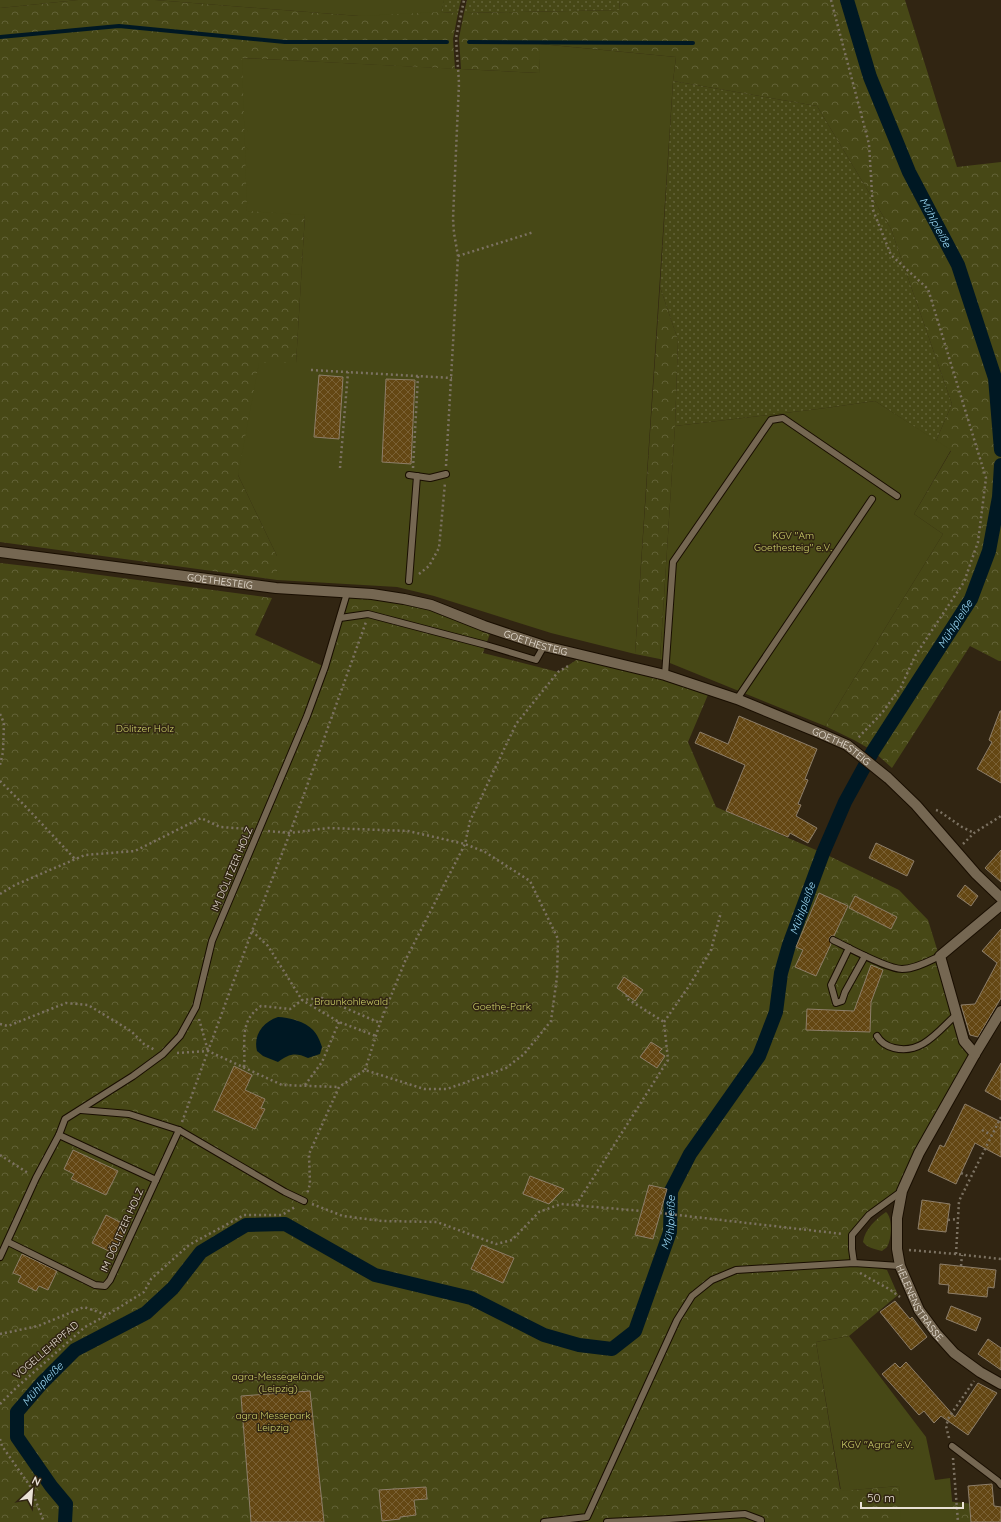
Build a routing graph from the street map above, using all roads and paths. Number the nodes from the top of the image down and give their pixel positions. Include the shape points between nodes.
1 (464, 0) edge
2 (830, 0) edge
3 (534, 232) dead end
4 (458, 256) junction
5 (311, 370) dead end
6 (348, 372) junction
7 (418, 376) junction
8 (452, 378) junction
9 (340, 468) dead end
10 (446, 474) junction
11 (413, 475) junction
12 (897, 496) dead end
13 (872, 498) dead end
14 (0, 552) edge
15 (409, 581) joint
16 (347, 593) junction
17 (368, 614) junction
18 (340, 618) junction
19 (544, 646) junction
20 (584, 655) junction
21 (665, 675) junction
22 (737, 699) junction
23 (0, 714) edge
24 (847, 745) junction
25 (0, 765) edge
26 (0, 781) edge
27 (916, 805) junction
28 (1001, 816) edge
29 (259, 830) junction
30 (290, 833) junction
31 (974, 833) junction
32 (465, 844) junction
33 (956, 850) junction
34 (75, 859) junction
35 (0, 894) edge
36 (1001, 898) edge
37 (1001, 905) edge
38 (721, 912) dead end
39 (252, 930) junction
40 (832, 940) dead end
41 (849, 948) junction
42 (865, 956) junction
43 (940, 956) junction
44 (627, 995) dead end
45 (302, 1000) junction
46 (196, 1008) junction
47 (1001, 1011) edge
48 (957, 1014) junction
49 (339, 1022) junction
50 (664, 1022) junction
51 (380, 1023) junction
52 (0, 1024) edge
53 (376, 1036) junction
54 (877, 1036) dead end
55 (208, 1051) junction
56 (163, 1054) junction
57 (975, 1054) junction
58 (244, 1067) junction
59 (365, 1070) junction
60 (305, 1086) junction
61 (338, 1087) junction
62 (81, 1110) junction
63 (1001, 1117) edge
64 (179, 1130) junction
65 (982, 1130) dead end
66 (59, 1135) junction
67 (992, 1135) junction
68 (0, 1155) edge
69 (961, 1173) dead end
70 (970, 1177) junction
71 (36, 1178) junction
72 (156, 1180) junction
73 (902, 1191) junction
74 (304, 1201) junction
75 (576, 1205) junction
76 (642, 1211) dead end
77 (660, 1213) dead end
78 (948, 1220) dead end
79 (958, 1220) junction
80 (852, 1235) junction
81 (8, 1242) junction
82 (897, 1249) junction
83 (956, 1254) junction
84 (962, 1255) junction
85 (0, 1257) edge
86 (1001, 1259) edge
87 (854, 1264) junction
88 (900, 1266) junction
89 (961, 1266) dead end
90 (901, 1297) dead end
91 (107, 1314) junction
92 (0, 1334) edge
93 (1001, 1384) edge
94 (0, 1404) edge
95 (0, 1439) edge
96 (952, 1446) dead end
97 (1001, 1485) edge
98 (44, 1522) edge
99 (544, 1522) edge
100 (607, 1522) edge
101 (761, 1522) edge

1 - 4 path via 456,38 458,83 453,219
2 - 24 path via 869,144 873,210 891,255 928,289 986,478 978,542 964,582 915,656 898,692 854,743
3 - 4 path
4 - 8 path
5 - 6 path
6 - 7 path
6 - 9 path
7 - 8 path
7 - 11 path
8 - 10 path
10 - 11 lane via 430,478
10 - 15 path via 439,548 430,566
11 - 15 lane
12 - 21 lane via 782,418 771,420 673,562
13 - 22 lane
14 - 16 main road, GOETHESTEIG via 276,588
16 - 18 lane, IM DÖLITZER HOLZ
16 - 19 main road, GOETHESTEIG via 404,599 431,605
17 - 18 lane
17 - 19 lane via 536,660
17 - 30 path
18 - 29 lane, IM DÖLITZER HOLZ via 307,716
19 - 20 main road, GOETHESTEIG
20 - 21 main road, GOETHESTEIG
20 - 32 path via 558,672 516,724 470,821
21 - 22 main road, GOETHESTEIG
22 - 24 main road, GOETHESTEIG
23 - 25 path via 4,723
24 - 27 main road, GOETHESTEIG via 888,778
26 - 34 path
27 - 31 path via 939,811
27 - 33 main road, GOETHESTEIG
28 - 31 path
29 - 30 path
29 - 34 path via 220,827 201,818 135,851 85,855
29 - 46 lane, IM DÖLITZER HOLZ via 212,941
30 - 32 path via 328,828 408,831
30 - 39 path
31 - 33 path
32 - 51 path via 406,959
32 - 59 path via 485,852 530,881 558,939 557,977 550,1021 524,1054 506,1068 448,1089 424,1089
33 - 36 main road, GOETHESTEIG
34 - 35 path
37 - 43 main road
38 - 50 path via 711,950
39 - 45 path via 268,946
39 - 55 path
40 - 41 lane
41 - 42 lane
41 - 42 lane via 831,985 836,1003 842,1001
42 - 43 lane via 902,969
43 - 48 main road
44 - 50 path via 626,998
45 - 49 path
45 - 51 path via 322,998
45 - 58 path via 290,1009 261,1006 253,1012 248,1020 243,1044
46 - 55 path
46 - 56 lane, IM DÖLITZER HOLZ via 180,1036
47 - 57 main road
48 - 54 lane via 922,1046 910,1050 890,1047 881,1043
48 - 57 main road via 964,1041
49 - 53 path
49 - 60 path via 322,1062
50 - 75 path via 668,1060
51 - 53 path
52 - 56 path via 8,1026 66,1003 88,1005 131,1031 144,1044
53 - 59 path
55 - 56 path
55 - 58 path
55 - 64 path
56 - 62 lane, IM DÖLITZER HOLZ
57 - 73 main road, HELENENSTRASSE via 919,1153
58 - 60 path via 282,1085
59 - 61 path
60 - 61 path
61 - 74 path via 309,1154 310,1184
62 - 64 lane via 129,1114
62 - 66 lane, IM DÖLITZER HOLZ via 65,1119
63 - 67 path
64 - 72 lane
64 - 74 lane
65 - 67 path
66 - 71 lane, IM DÖLITZER HOLZ
66 - 72 lane, IM DÖLITZER HOLZ
67 - 70 path
68 - 71 path
69 - 70 path
70 - 79 path via 959,1200
71 - 81 lane, IM DÖLITZER HOLZ
72 - 81 lane, IM DÖLITZER HOLZ via 105,1286 95,1285
73 - 80 lane via 869,1215
73 - 82 main road, HELENENSTRASSE via 896,1218
74 - 75 path via 343,1216 382,1221 437,1222 496,1244 512,1240 539,1212 561,1204
74 - 91 path, VOGELLEHRPFAD via 282,1215 244,1215 189,1245 151,1279 144,1292
75 - 76 path
77 - 80 path
78 - 79 path
79 - 83 path
80 - 87 lane
81 - 85 lane, IM DÖLITZER HOLZ
82 - 83 path
82 - 88 main road, HELENENSTRASSE
83 - 84 path
84 - 86 path
84 - 89 path
87 - 88 lane
87 - 90 path via 858,1272
87 - 99 lane via 736,1270 712,1280 692,1296 677,1320 587,1517
88 - 93 main road, HELENENSTRASSE via 919,1310 936,1333 954,1353
91 - 92 path via 84,1306 38,1326
91 - 94 path, VOGELLEHRPFAD via 85,1326
95 - 98 path via 2,1446 30,1486
96 - 97 lane
100 - 101 lane via 745,1514

